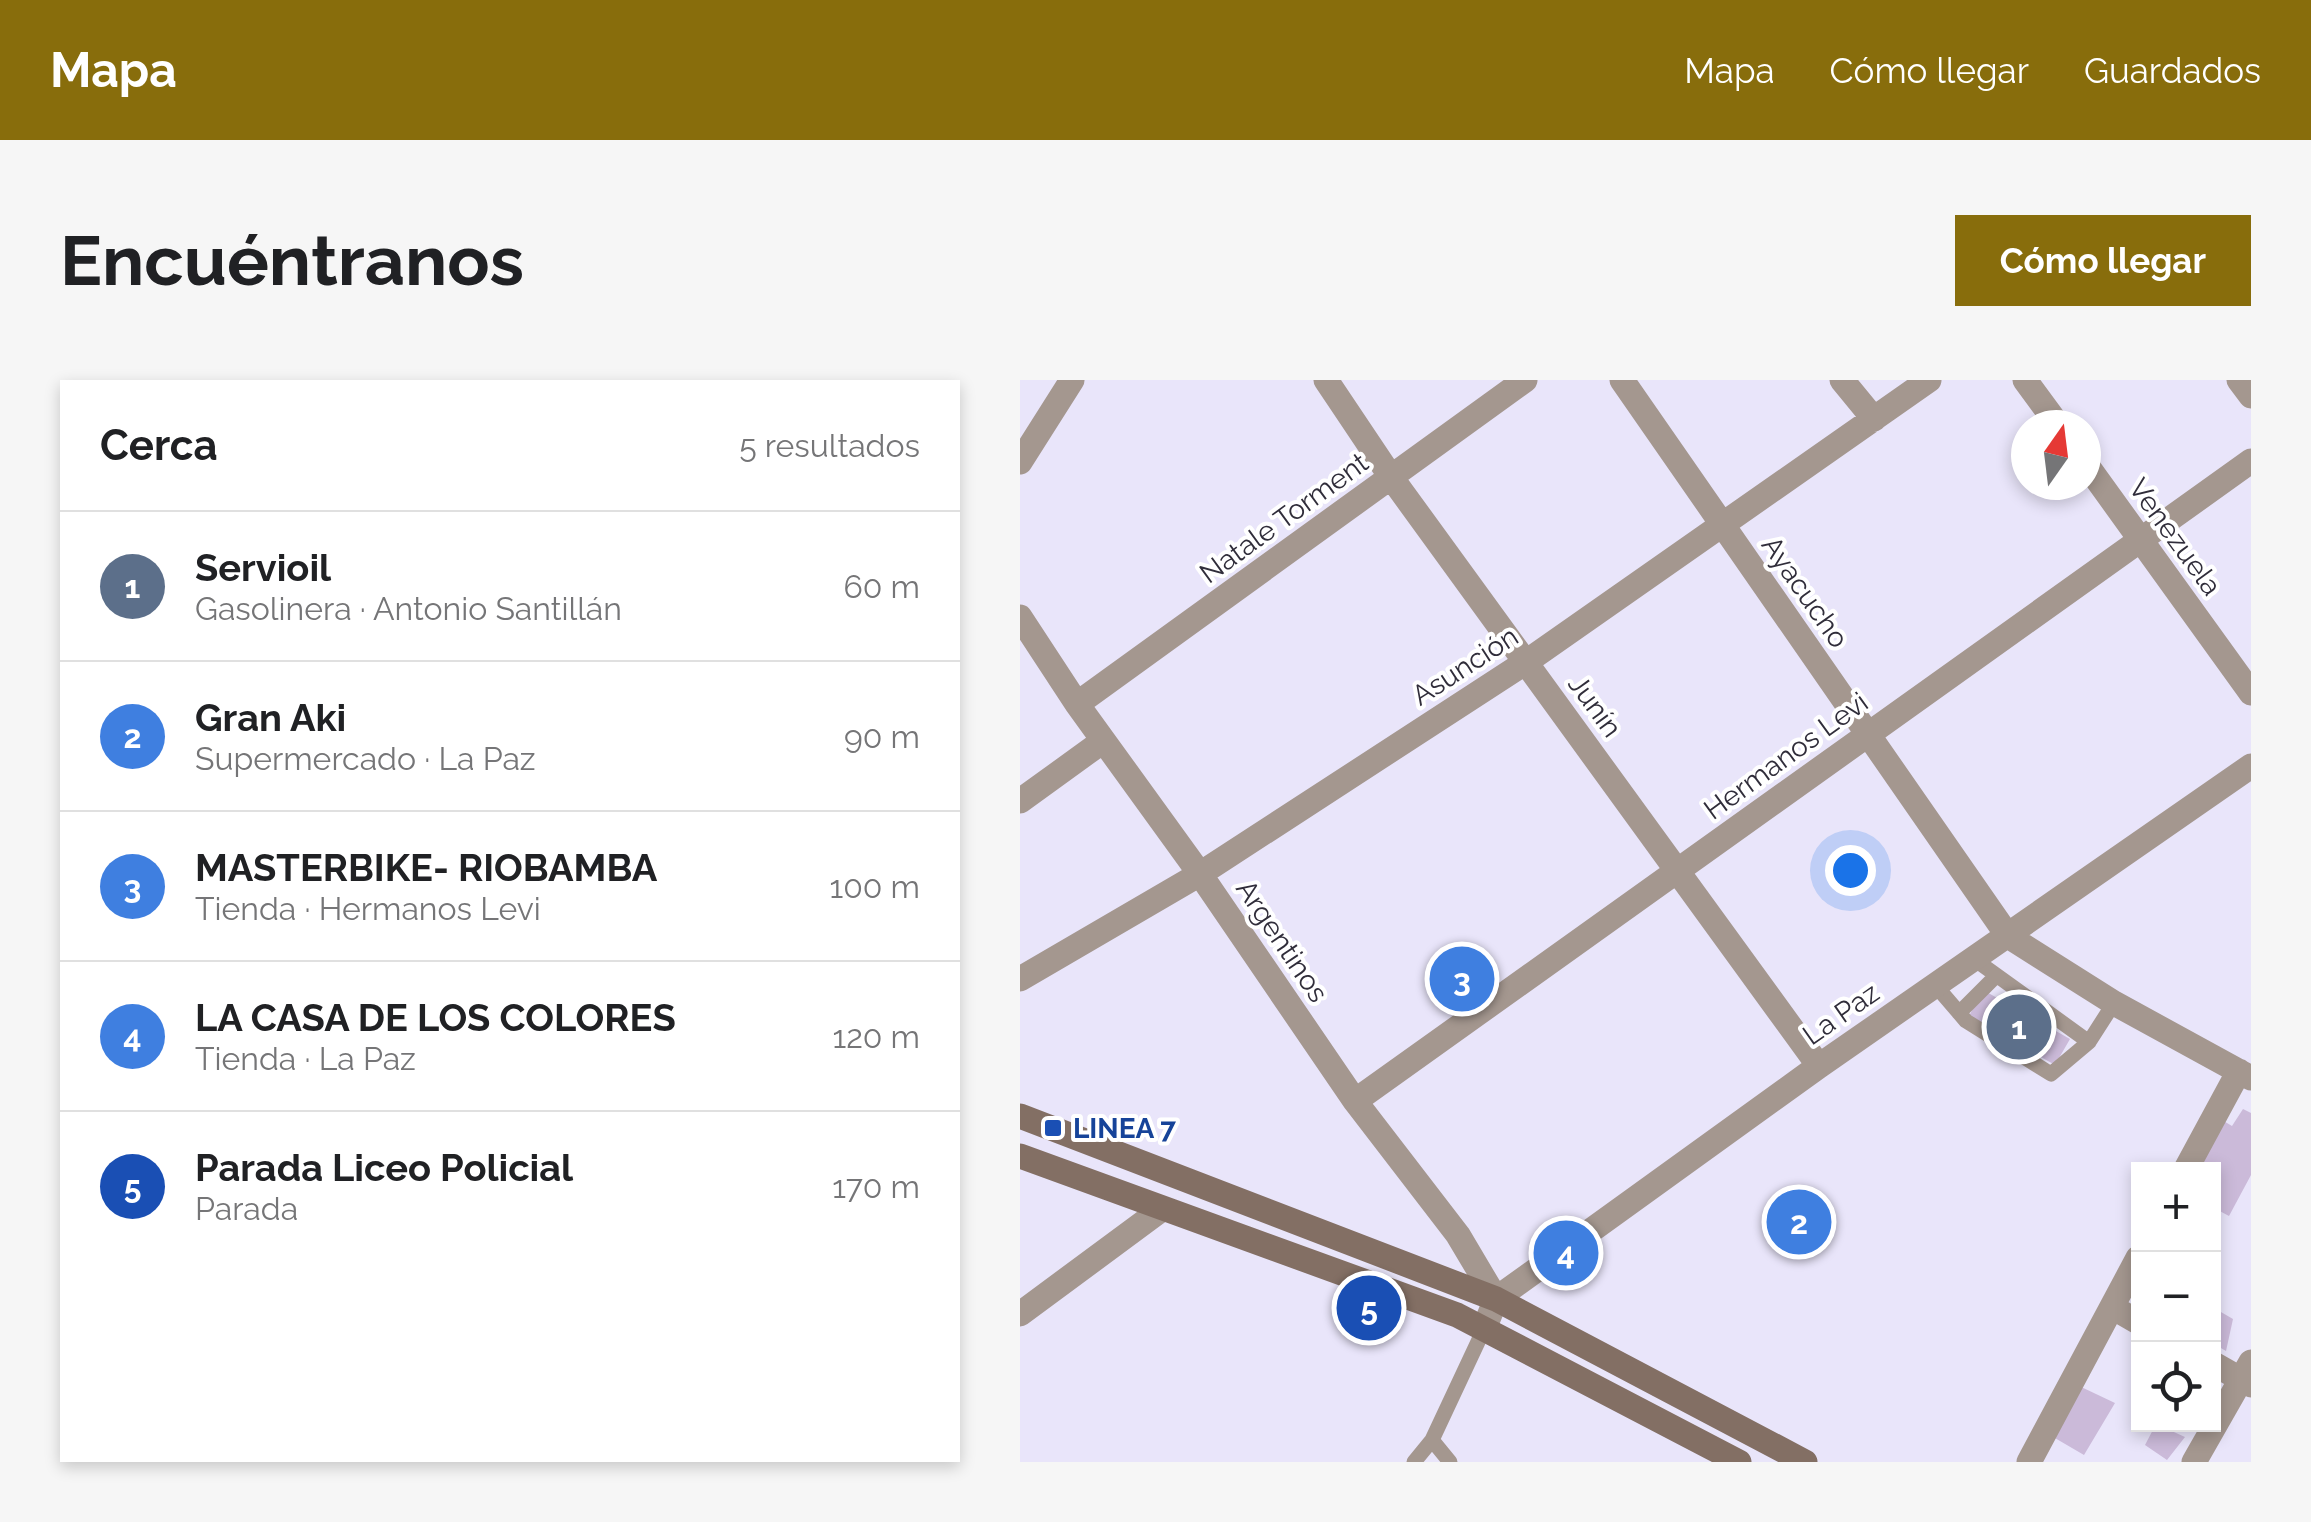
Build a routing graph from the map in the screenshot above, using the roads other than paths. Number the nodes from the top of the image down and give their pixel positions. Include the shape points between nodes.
1 (1072, 380) edge
2 (1326, 380) edge
3 (1526, 380) edge
4 (1622, 380) edge
5 (1842, 380) edge
6 (1929, 380) edge
7 (2025, 380) edge
8 (2239, 380) edge
9 (2251, 396) edge
10 (2047, 410) edge
11 (1874, 419) junction
12 (2251, 461) edge
13 (1020, 462) edge
14 (1391, 477) junction
15 (2101, 485) edge
16 (1723, 526) junction
17 (2141, 540) junction
18 (1020, 617) edge
19 (1526, 662) junction
20 (2251, 693) edge
21 (1078, 704) junction
22 (1867, 734) junction
23 (1103, 741) junction
24 (2251, 766) edge
25 (1020, 801) edge
26 (1677, 870) junction
27 (1200, 874) junction
28 (2008, 936) junction
29 (1974, 959) junction
30 (1996, 976) junction
31 (1020, 979) edge
32 (1936, 986) junction
33 (2114, 1003) junction
34 (1959, 1013) junction
35 (2089, 1042) junction
36 (1819, 1066) junction
37 (2245, 1075) edge
38 (1355, 1101) junction
39 (1020, 1116) edge
40 (1020, 1156) edge
41 (2191, 1162) edge
42 (1162, 1209) junction
43 (2131, 1271) edge
44 (1496, 1299) junction
45 (2112, 1308) junction
46 (1020, 1314) edge
47 (2131, 1318) edge
48 (1484, 1329) junction
49 (2221, 1366) edge
50 (2248, 1376) edge
51 (1432, 1440) junction
52 (1414, 1462) edge
53 (1450, 1462) edge
54 (1740, 1462) edge
55 (1804, 1462) edge
56 (2029, 1462) edge
57 (2194, 1462) edge

1 - 13 street
2 - 14 street, Junín
3 - 14 street, Natale Torment
4 - 16 street, Ayacucho
5 - 11 street
6 - 11 street, Asunción
7 - 10 street
8 - 9 street
11 - 16 street, Asunción
12 - 17 street, Hermanos Levi
14 - 19 street, Junín
14 - 21 street, Natale Torment
15 - 17 street, Venezuela
16 - 19 street, Asunción
16 - 22 street, Ayacucho
17 - 20 street, Venezuela
17 - 22 street, Hermanos Levi
18 - 21 street, Argentinos
19 - 26 street, Junín
19 - 27 street, Asunción
21 - 23 street, Argentinos
22 - 26 street, Hermanos Levi
22 - 28 street, Ayacucho
23 - 25 street
23 - 27 street, Argentinos
24 - 28 street, La Paz
26 - 36 street, Junín
26 - 38 street, Hermanos Levi
27 - 31 street, Asunción
27 - 38 street, Argentinos
28 - 29 street, La Paz
28 - 33 street
29 - 30 lane
29 - 32 street, La Paz
30 - 34 lane
30 - 35 lane
32 - 34 lane
32 - 36 street, La Paz
33 - 35 lane
33 - 37 street
34 - 35 lane via 2051,1074
36 - 44 street, La Paz
37 - 41 street
38 - 44 street, Argentinos via 1458,1235
39 - 44 street
40 - 42 street
42 - 46 street
42 - 48 street
43 - 45 street
44 - 48 street
44 - 55 street
45 - 47 street
45 - 56 street
48 - 51 lane
48 - 54 street
49 - 50 street
50 - 57 street
51 - 52 lane
51 - 53 lane

